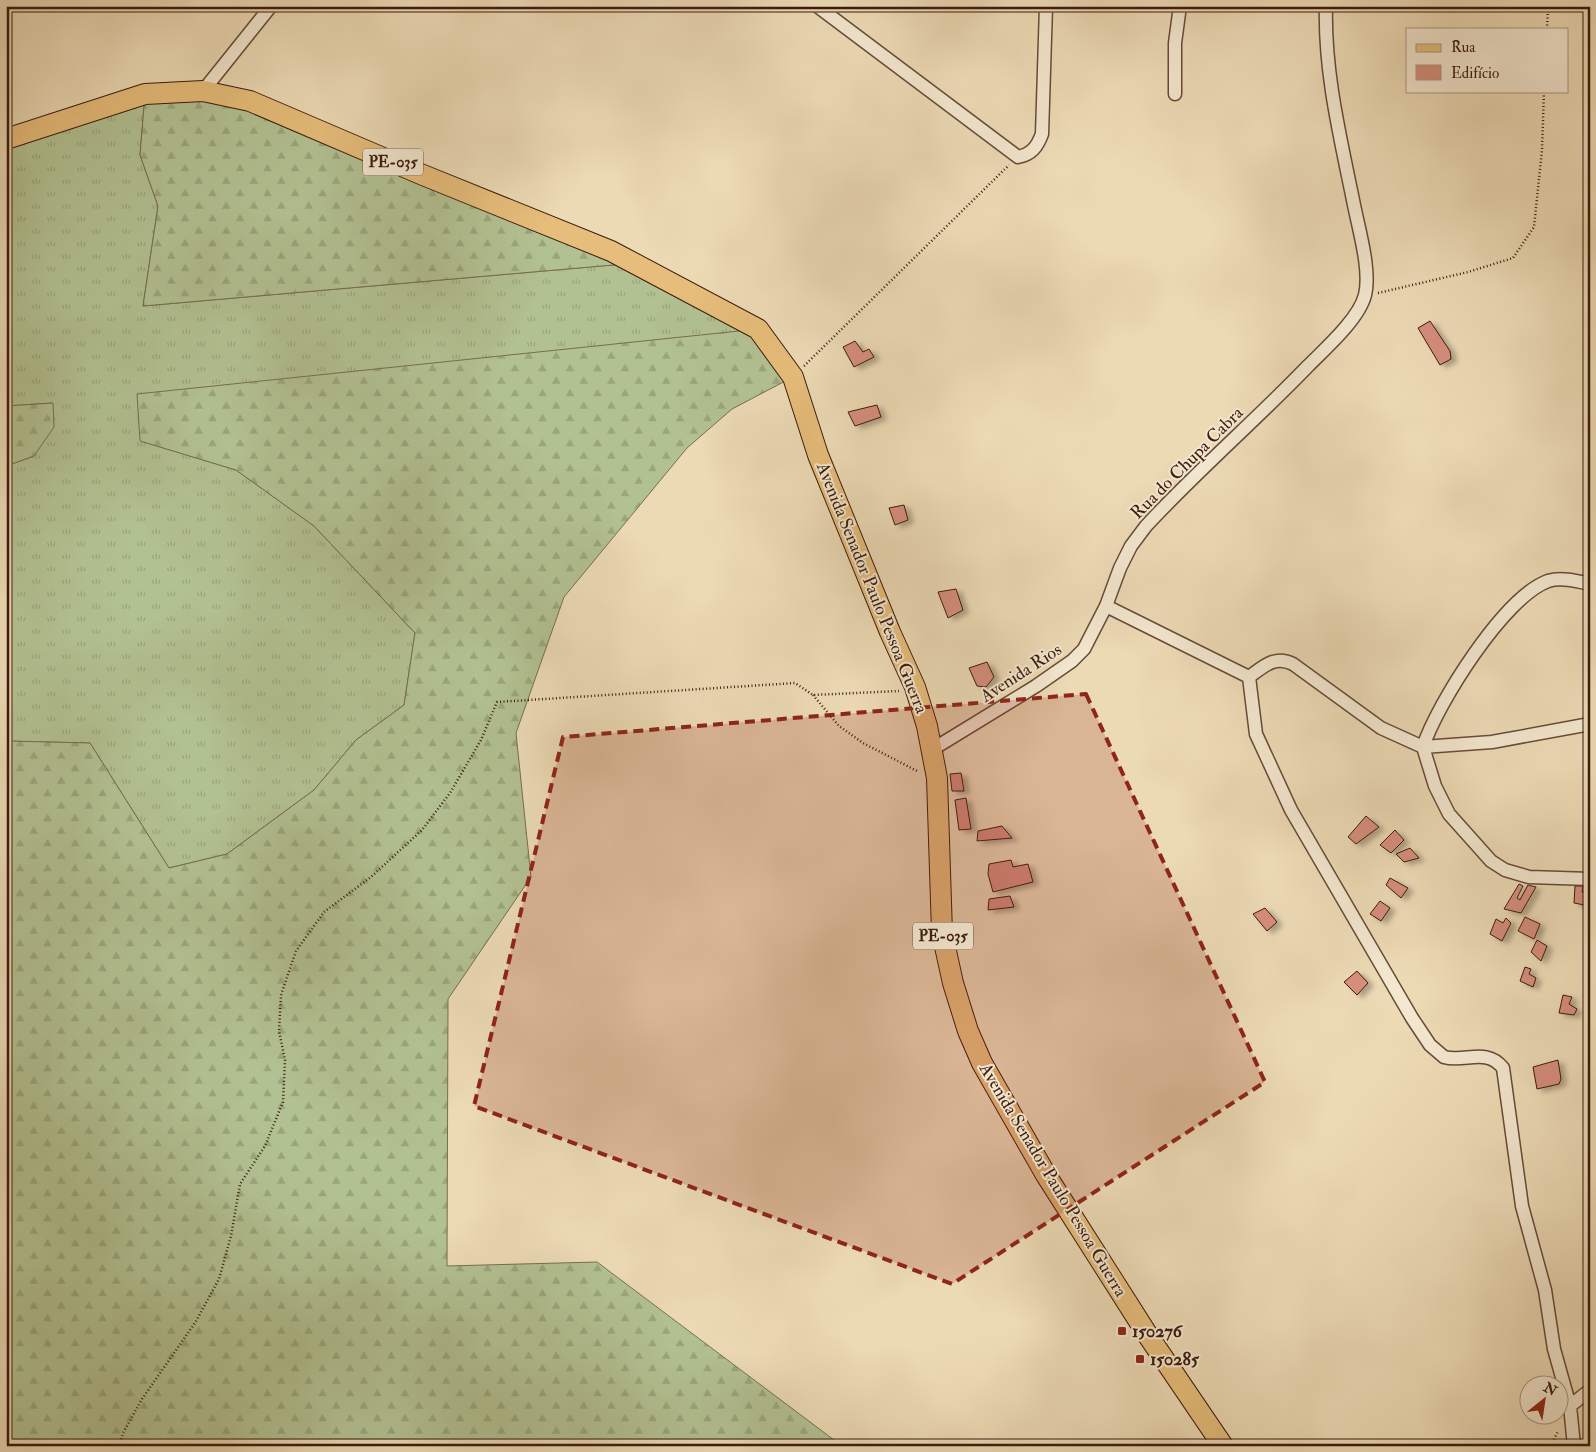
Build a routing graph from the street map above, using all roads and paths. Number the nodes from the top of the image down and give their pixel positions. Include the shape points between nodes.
1 (271, 6) edge
2 (817, 6) edge
3 (1046, 6) edge
4 (1180, 6) edge
5 (1326, 6) edge
6 (1548, 6) edge
7 (1547, 28) edge
8 (203, 90) junction
9 (1544, 92) edge
10 (1175, 94) dead end
11 (6, 139) edge
12 (1018, 157) junction
13 (1364, 296) junction
14 (793, 377) junction
15 (1590, 584) edge
16 (1106, 606) junction
17 (1249, 677) junction
18 (915, 687) junction
19 (813, 695) junction
20 (1590, 724) edge
21 (1423, 748) junction
22 (933, 749) junction
23 (937, 778) junction
24 (1590, 879) edge
25 (1590, 1390) edge
26 (1570, 1406) junction
27 (119, 1446) edge
28 (1223, 1446) edge
29 (1574, 1446) edge

1 - 8 street
2 - 12 street
3 - 12 street via 1042,134 1035,148
4 - 10 street via 1175,43
5 - 13 street via 1336,114 1364,260
6 - 7 path
8 - 11 main road, PE-035 / PE-035 via 144,94
8 - 14 main road, PE-035 / PE-035 via 250,101 636,262 758,329
9 - 13 path via 1534,227 1513,258
12 - 14 path
13 - 16 street, Rua do Chupa Cabra via 1334,340 1274,403 1146,526 1131,546
14 - 18 main road, Avenida Senador Paulo Pessoa Guerra / PE-035 via 827,479
15 - 21 street via 1560,579 1548,581 1519,601 1497,625 1450,690
16 - 17 street
16 - 22 street, Avenida Rios via 1084,649 1072,661
17 - 21 street via 1273,660 1284,659 1382,728
17 - 26 street via 1256,734 1268,765 1316,856 1412,1018 1430,1045 1444,1057 1483,1056 1498,1062 1503,1068 1522,1206 1545,1290 1554,1349
18 - 19 path via 899,691
18 - 22 main road, Avenida Senador Paulo Pessoa Guerra / PE-035
19 - 23 path via 839,726 863,743 914,771
19 - 27 path via 795,683 497,702 481,740 450,793 427,822 371,877 324,912 296,951 282,996 279,1031 286,1060 283,1102 265,1146 240,1184 219,1279 195,1323 142,1399
20 - 21 street via 1492,742
21 - 24 street via 1435,786 1449,814 1491,861 1505,870 1529,877
22 - 23 main road, Avenida Senador Paulo Pessoa Guerra / PE-035
23 - 28 main road, Avenida Senador Paulo Pessoa Guerra / PE-035 via 942,933 968,1032 982,1063 1046,1175 1154,1345
25 - 26 street
26 - 29 street

